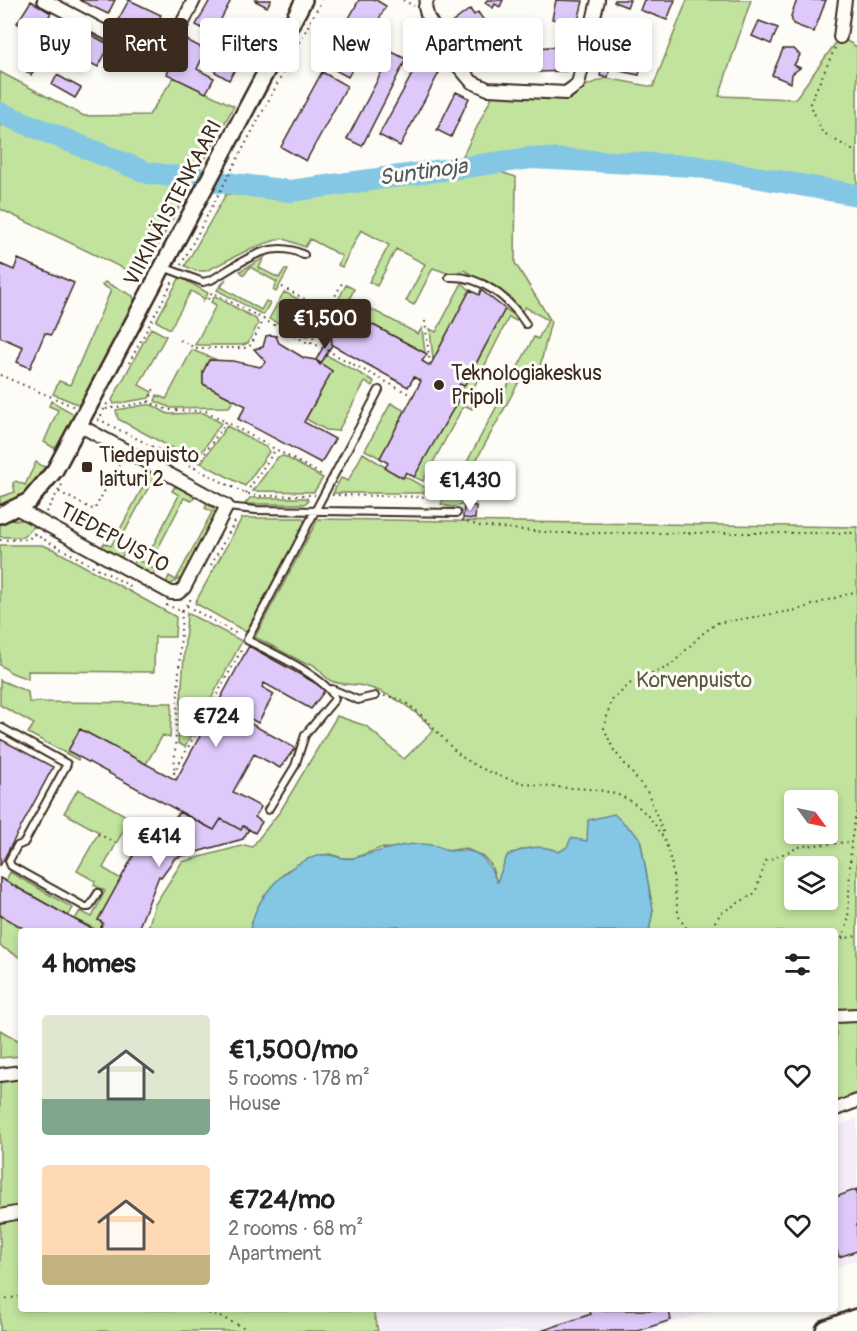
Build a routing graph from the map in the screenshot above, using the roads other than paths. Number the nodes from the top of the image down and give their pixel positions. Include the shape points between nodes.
1 (44, 0) edge
2 (194, 0) edge
3 (304, 0) edge
4 (428, 0) edge
5 (598, 0) edge
6 (845, 0) edge
7 (840, 37) road end
8 (303, 255) dead end
9 (163, 267) junction
10 (449, 277) dead end
11 (526, 324) dead end
12 (379, 390) dead end
13 (82, 419) junction
14 (226, 507) junction
15 (18, 509) junction
16 (316, 511) junction
17 (457, 513) dead end
18 (0, 515) edge
19 (332, 689) junction
20 (375, 696) road end
21 (0, 727) edge
22 (268, 810) dead end
23 (98, 893) dead end
24 (857, 1015) edge
25 (838, 1016) edge
26 (18, 1072) edge
27 (0, 1075) edge
28 (857, 1101) edge
29 (838, 1108) edge
30 (18, 1213) edge
31 (0, 1216) edge
32 (857, 1320) edge
33 (827, 1331) edge

1 - 2 street via 137,50 151,52 164,48 174,37
3 - 9 street, VIIKINÄISTENKAARI via 221,175
4 - 5 street via 428,18 472,82 488,89 566,93 578,84
6 - 7 street
8 - 9 lane via 282,248 266,250 203,282
9 - 13 street, VIIKINÄISTENKAARI
10 - 11 lane via 466,276 502,295
12 - 16 lane
13 - 14 street via 126,452
13 - 15 street, TIEDEPUISTO via 50,478
14 - 15 street, TIEDEPUISTO via 178,593 171,593
14 - 16 lane
15 - 18 street, TIEDEPUISTO
16 - 17 lane
16 - 19 lane via 248,640
19 - 20 lane via 358,700
19 - 22 lane via 335,699 305,735 295,766
21 - 23 lane via 67,764 24,843 17,846 9,861 11,866 85,907
24 - 25 street
26 - 27 street
28 - 29 street
30 - 31 street
32 - 33 highway

